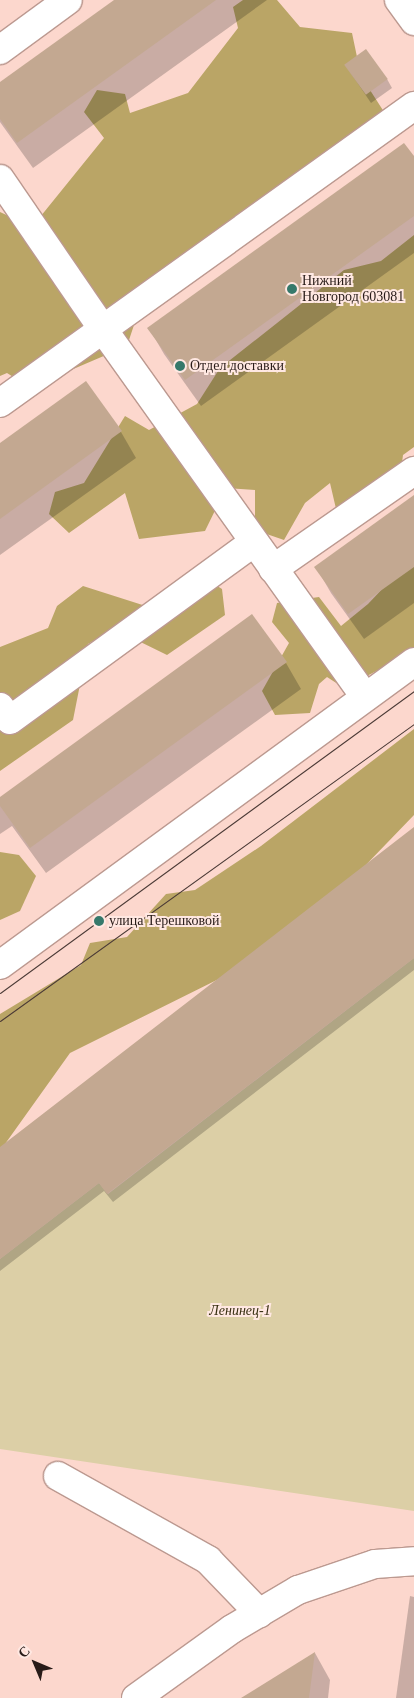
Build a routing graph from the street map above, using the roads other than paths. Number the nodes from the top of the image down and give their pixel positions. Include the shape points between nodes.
1 (68, 0) edge
2 (0, 50) edge
3 (414, 106) edge
4 (0, 179) edge
5 (102, 328) junction
6 (0, 403) edge
7 (414, 471) edge
8 (253, 543) junction
9 (273, 569) junction
10 (414, 662) edge
11 (365, 696) junction
12 (0, 707) edge
13 (0, 965) edge
14 (58, 1476) dead end
15 (414, 1561) edge
16 (259, 1613) junction
17 (136, 1698) edge

1 - 2 street
3 - 5 street
4 - 5 street
5 - 6 street
5 - 8 street
7 - 9 street
8 - 9 street
8 - 12 street via 10,720
9 - 11 street
10 - 11 street
11 - 13 street
14 - 16 street via 208,1560
15 - 16 street via 376,1564 306,1587
16 - 17 street

